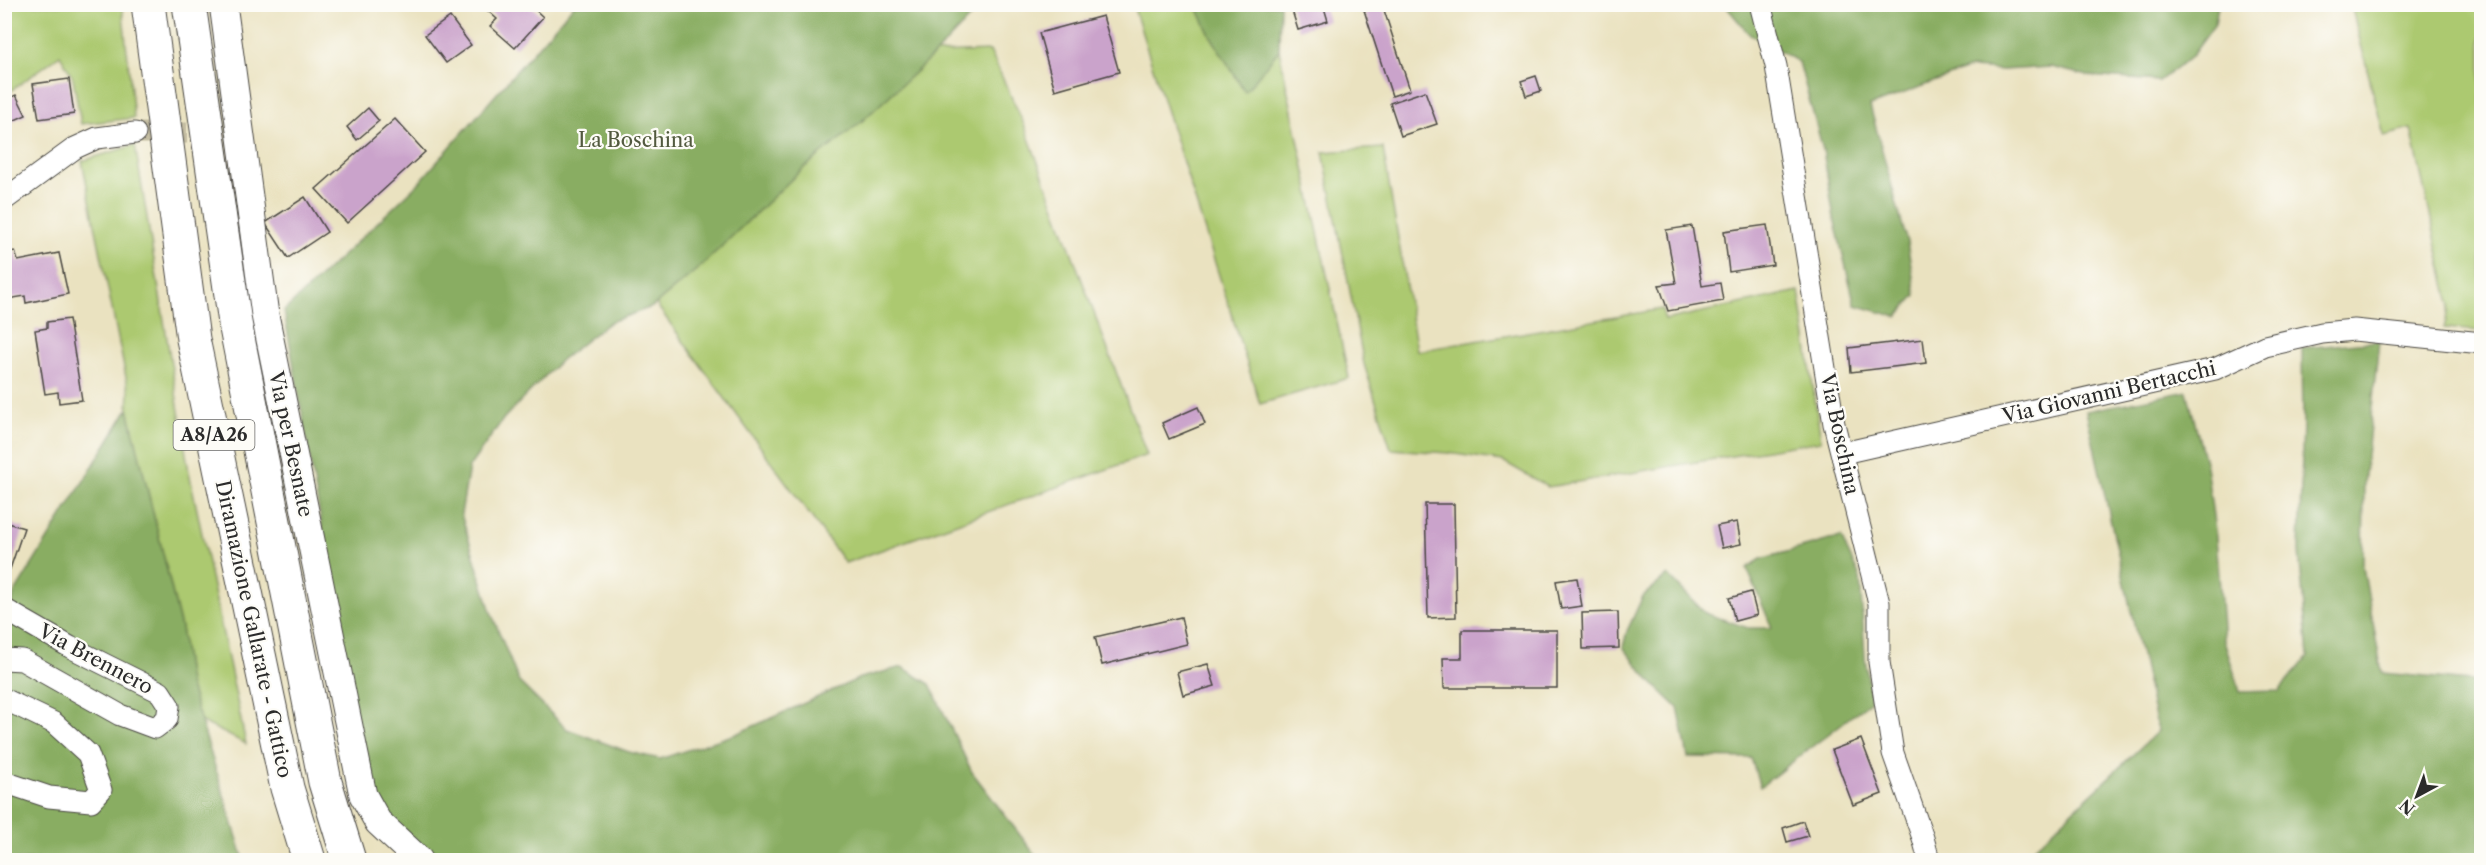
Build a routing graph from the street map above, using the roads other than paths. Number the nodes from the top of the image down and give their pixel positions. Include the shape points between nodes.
1 (148, 4) edge
2 (189, 4) edge
3 (223, 4) edge
4 (1760, 4) edge
5 (135, 133) tunnel mouth
6 (4, 200) edge
7 (2481, 342) edge
8 (1843, 453) junction
9 (4, 609) edge
10 (4, 659) edge
11 (4, 699) edge
12 (4, 782) edge
13 (309, 861) edge
14 (349, 861) edge
15 (419, 861) edge
16 (1929, 861) edge

1 - 13 highway, Diramazione Gallarate - Gattico / A8/A26 via 194,339 286,788
2 - 14 highway, Diramazione Gallarate - Gattico / A8/A26 via 235,323 325,782
3 - 15 street, Via per Besnate via 231,133 363,795 378,822
4 - 8 street, Via Boschina via 1776,66 1834,424
5 - 6 street via 97,138 75,148
7 - 8 street, Via Giovanni Bertacchi via 2354,330 2322,333 2265,346 2215,369
8 - 16 street, Via Boschina via 1879,603 1880,662 1893,753
9 - 10 street, Via Brennero via 160,692 169,706 167,719 155,728 120,715 22,660
11 - 12 street via 54,723 88,754 101,790 91,801 49,797

